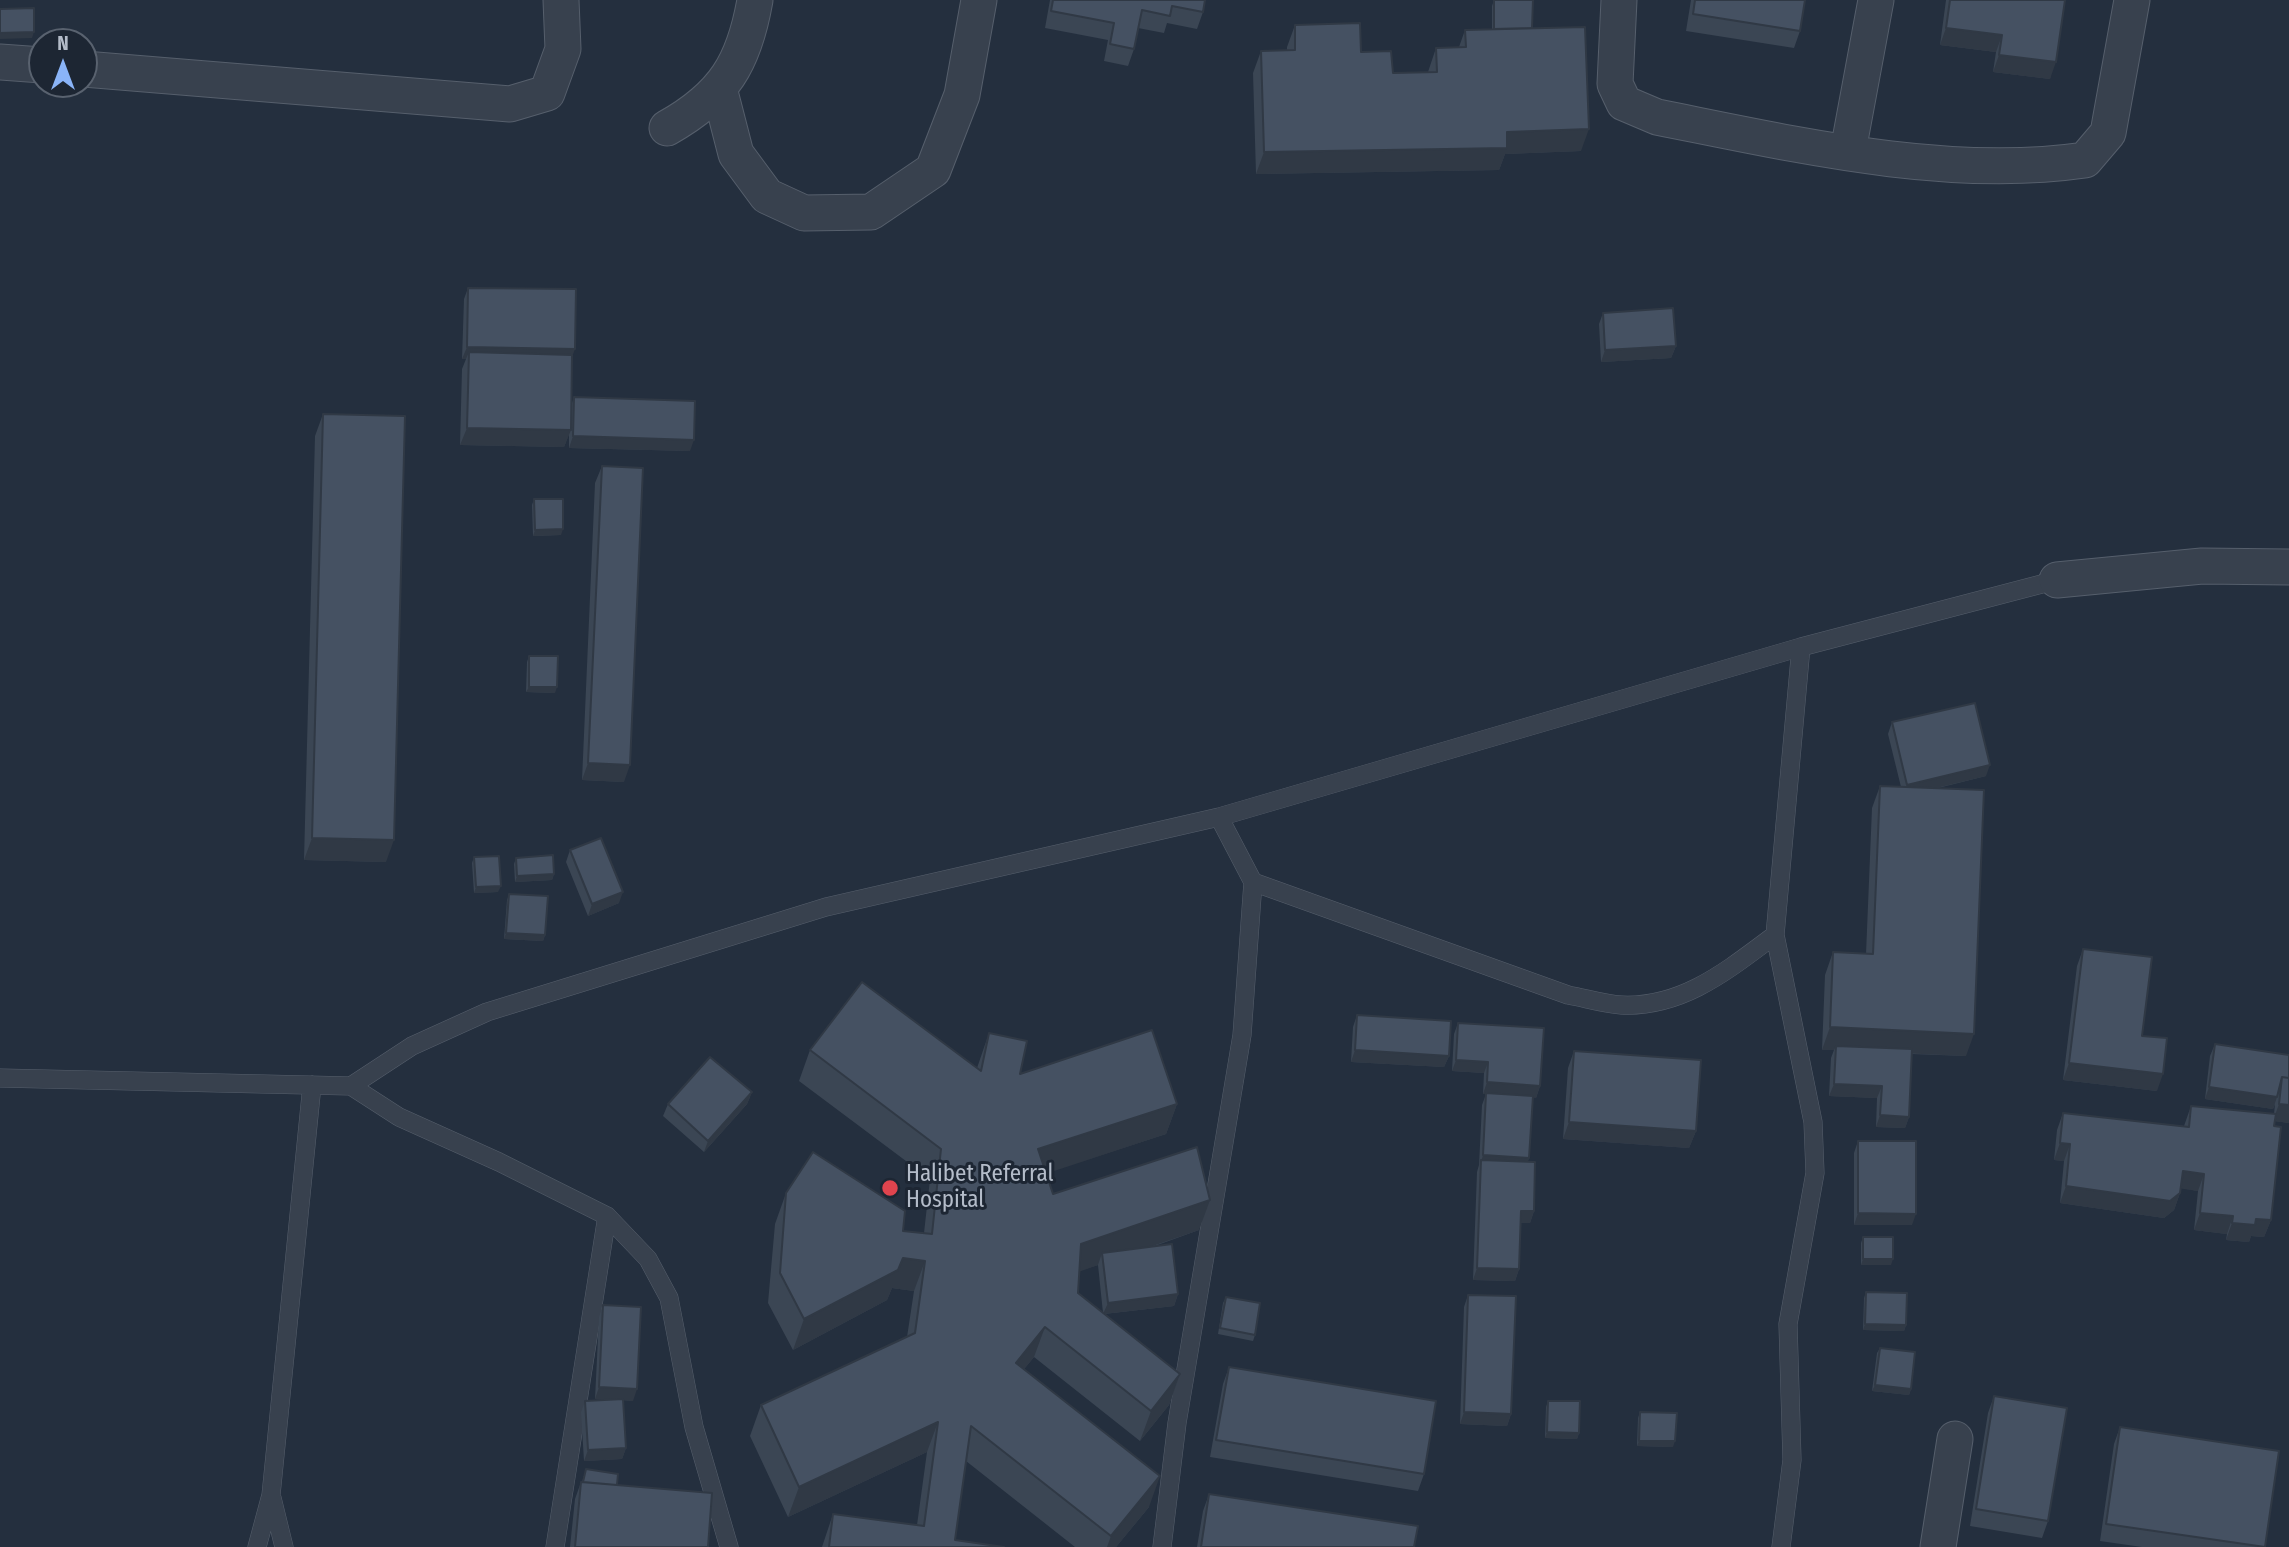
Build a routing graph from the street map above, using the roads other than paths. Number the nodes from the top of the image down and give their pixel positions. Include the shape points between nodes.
1 (561, 0) edge
2 (755, 0) edge
3 (979, 0) edge
4 (1619, 0) edge
5 (1876, 0) edge
6 (2132, 0) edge
7 (0, 62) edge
8 (28, 64) edge
9 (98, 70) edge
10 (719, 88) junction
11 (667, 128) dead end
12 (1848, 151) junction
13 (2289, 567) edge
14 (2057, 580) joint
15 (1801, 647) junction
16 (1219, 817) junction
17 (1253, 882) junction
18 (1775, 935) junction
19 (0, 1078) edge
20 (312, 1085) junction
21 (351, 1086) junction
22 (607, 1216) junction
23 (1955, 1439) dead end
24 (271, 1494) junction
25 (1947, 1546) edge
26 (257, 1547) edge
27 (284, 1547) edge
28 (555, 1547) edge
29 (729, 1547) edge
30 (1162, 1547) edge
31 (1781, 1547) edge

1 - 9 street via 563,49 547,93 510,104
2 - 10 street via 749,38
3 - 10 street via 962,95 933,170 871,212 804,214 767,196 736,154
4 - 12 street via 1615,84 1623,103 1657,117
5 - 12 street
6 - 12 street via 2108,133 2085,160 2013,166 1904,161
7 - 8 street
10 - 11 street via 696,111
13 - 14 street via 2202,566
14 - 15 lane
15 - 16 lane
15 - 18 lane
16 - 17 lane
16 - 21 lane via 826,906 487,1012 412,1046
17 - 18 lane via 1568,995 1622,1005 1670,1000 1711,982
17 - 30 lane via 1242,1035 1179,1410
18 - 31 lane via 1813,1122 1815,1173 1788,1324 1792,1460
19 - 20 lane
20 - 21 lane
20 - 24 lane
21 - 22 lane via 399,1118
22 - 28 lane
22 - 29 lane via 648,1259 669,1298 694,1427
23 - 25 street
24 - 26 lane
24 - 27 lane

